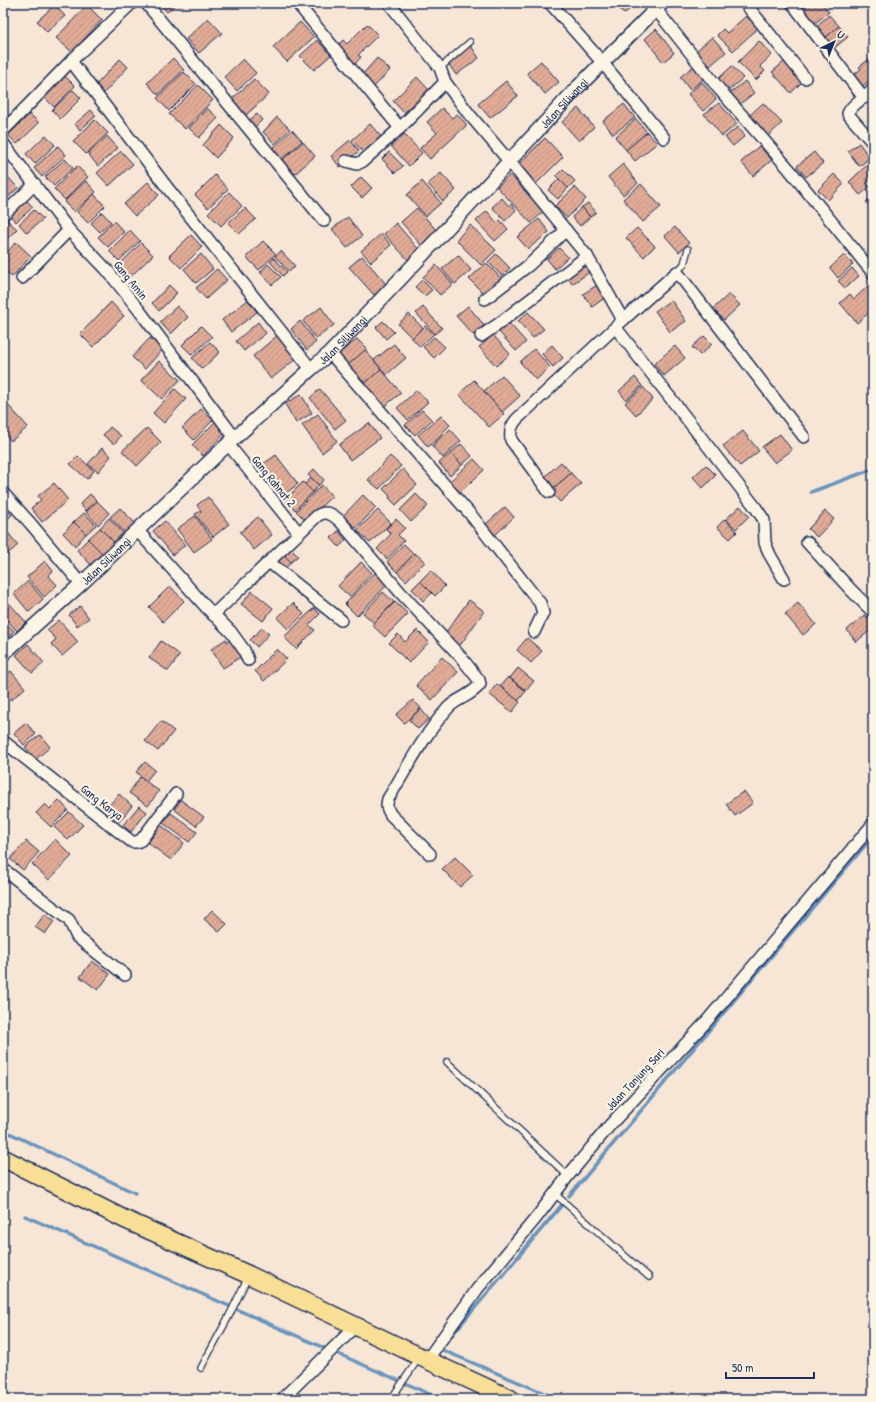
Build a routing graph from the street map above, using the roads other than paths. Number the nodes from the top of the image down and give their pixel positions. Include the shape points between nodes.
1 (132, 3) edge
2 (146, 3) edge
3 (296, 3) edge
4 (389, 3) edge
5 (550, 3) edge
6 (745, 3) edge
7 (792, 3) edge
8 (656, 5) edge
9 (470, 42) dead end
10 (71, 61) junction
11 (602, 62) junction
12 (440, 68) junction
13 (804, 78) dead end
14 (445, 82) junction
15 (873, 90) edge
16 (864, 98) junction
17 (400, 128) junction
18 (3, 131) edge
19 (664, 138) dead end
20 (3, 143) edge
21 (873, 143) edge
22 (346, 161) dead end
23 (509, 161) junction
24 (35, 184) junction
25 (3, 215) edge
26 (324, 221) dead end
27 (69, 230) junction
28 (566, 230) junction
29 (688, 249) dead end
30 (587, 256) junction
31 (677, 272) junction
32 (873, 274) edge
33 (22, 278) dead end
34 (485, 298) dead end
35 (623, 320) junction
36 (616, 328) junction
37 (481, 336) dead end
38 (330, 353) junction
39 (311, 369) junction
40 (804, 437) dead end
41 (232, 441) junction
42 (549, 492) dead end
43 (3, 493) edge
44 (138, 531) junction
45 (299, 533) junction
46 (807, 542) dead end
47 (270, 562) junction
48 (784, 579) dead end
49 (81, 584) junction
50 (873, 612) edge
51 (213, 615) junction
52 (341, 620) dead end
53 (534, 632) dead end
54 (3, 654) edge
55 (248, 660) dead end
56 (3, 741) edge
57 (176, 794) dead end
58 (873, 824) edge
59 (430, 854) dead end
60 (3, 869) edge
61 (125, 975) dead end
62 (448, 1062) dead end
63 (3, 1158) edge
64 (568, 1176) junction
65 (554, 1194) junction
66 (249, 1275) junction
67 (649, 1277) dead end
68 (356, 1326) junction
69 (423, 1359) junction
70 (201, 1368) dead end
71 (282, 1399) edge
72 (391, 1399) edge
73 (511, 1399) edge

1 - 10 street
2 - 26 street
3 - 17 street
4 - 12 street
5 - 11 street
6 - 13 street
7 - 16 street
8 - 11 street, Jalan Siliwangi
8 - 32 street via 719,89
9 - 12 lane
10 - 18 street
10 - 39 street
11 - 19 street
11 - 23 street, Jalan Siliwangi
12 - 14 street
14 - 17 street
14 - 23 street
15 - 16 street
16 - 21 street via 848,111 848,114
17 - 22 street via 363,161 357,164
20 - 24 street, Gang Amin
23 - 28 street
23 - 38 street, Jalan Siliwangi
24 - 25 street
24 - 27 street, Gang Amin
27 - 33 street
27 - 41 street, Gang Amin via 107,270 139,310
28 - 30 street
28 - 34 street via 529,265
29 - 31 lane via 684,264
30 - 35 street
30 - 37 street
31 - 35 street
31 - 40 street
35 - 36 street
36 - 42 street via 512,426 511,440
36 - 48 street via 756,508 764,520 765,543
38 - 39 street, Jalan Siliwangi
38 - 53 street via 471,515 540,603 543,613
39 - 41 street, Jalan Siliwangi
41 - 44 street, Jalan Siliwangi
41 - 45 street, Gang Rahnat 2
43 - 49 street
44 - 49 street, Jalan Siliwangi
44 - 51 street
45 - 47 street
45 - 59 street via 322,513 333,515 479,680 478,688 457,700 439,720 411,761 386,805 391,816
46 - 50 street
47 - 51 street
47 - 52 street
49 - 54 street, Jalan Siliwangi
51 - 55 street via 239,642
56 - 57 street, Gang Karya via 132,842 141,840
58 - 64 street, Jalan Tanjung Sari via 706,1022 610,1125
60 - 61 street via 69,920 77,937
62 - 64 lane
63 - 66 main road via 124,1219
64 - 65 street, Jalan Tanjung Sari
65 - 67 lane
65 - 69 street, Jalan Tanjung Sari
66 - 68 main road
66 - 70 lane
68 - 69 main road
68 - 71 street
69 - 72 lane
69 - 73 main road

